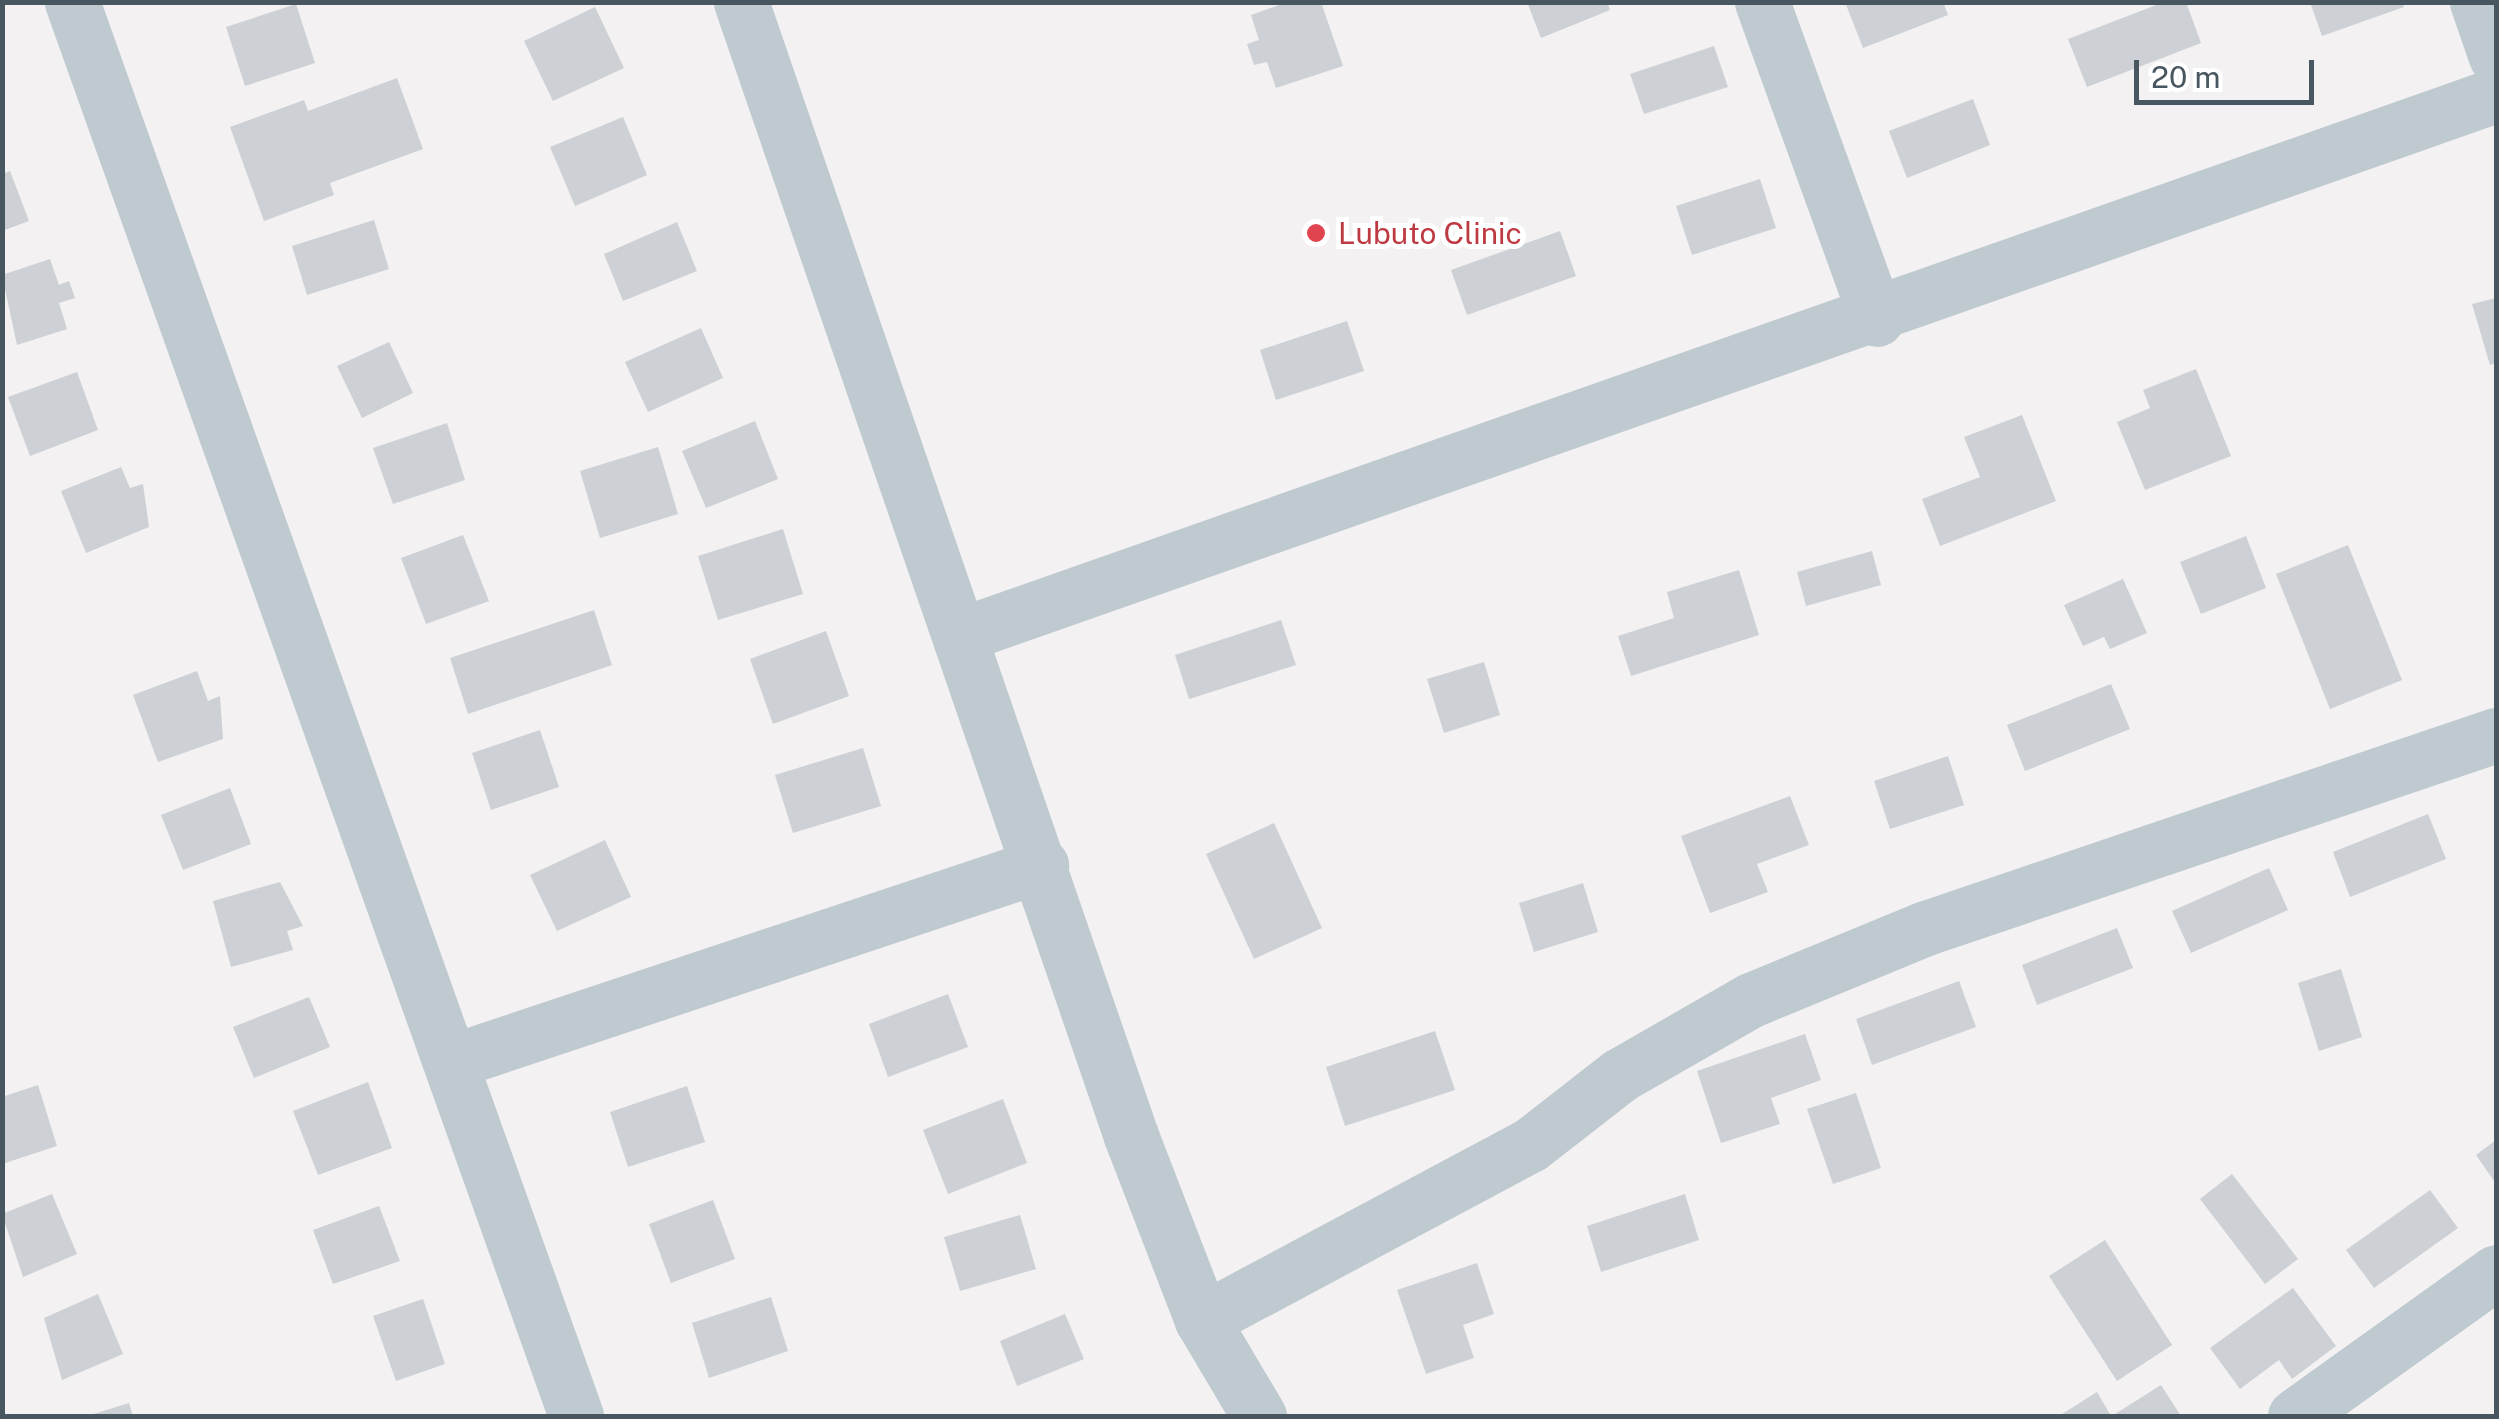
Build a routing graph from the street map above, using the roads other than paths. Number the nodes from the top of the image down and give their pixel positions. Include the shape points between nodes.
1 (72, 2) edge
2 (742, 2) edge
3 (1762, 2) edge
4 (2477, 2) edge
5 (2496, 57) edge
6 (2496, 95) edge
7 (1877, 319) junction
8 (963, 634) junction
9 (2496, 735) edge
10 (1041, 865) junction
11 (453, 1061) junction
12 (2496, 1272) edge
13 (1202, 1320) junction
14 (576, 1416) edge
15 (1259, 1416) edge
16 (2295, 1416) edge

1 - 11 street
2 - 8 street
3 - 7 street
4 - 5 street
6 - 7 street
7 - 8 street
8 - 10 street
9 - 13 street via 1926,928 1751,1000 1620,1074 1530,1145
10 - 11 street
10 - 13 street
11 - 14 street
12 - 16 street
13 - 15 street

